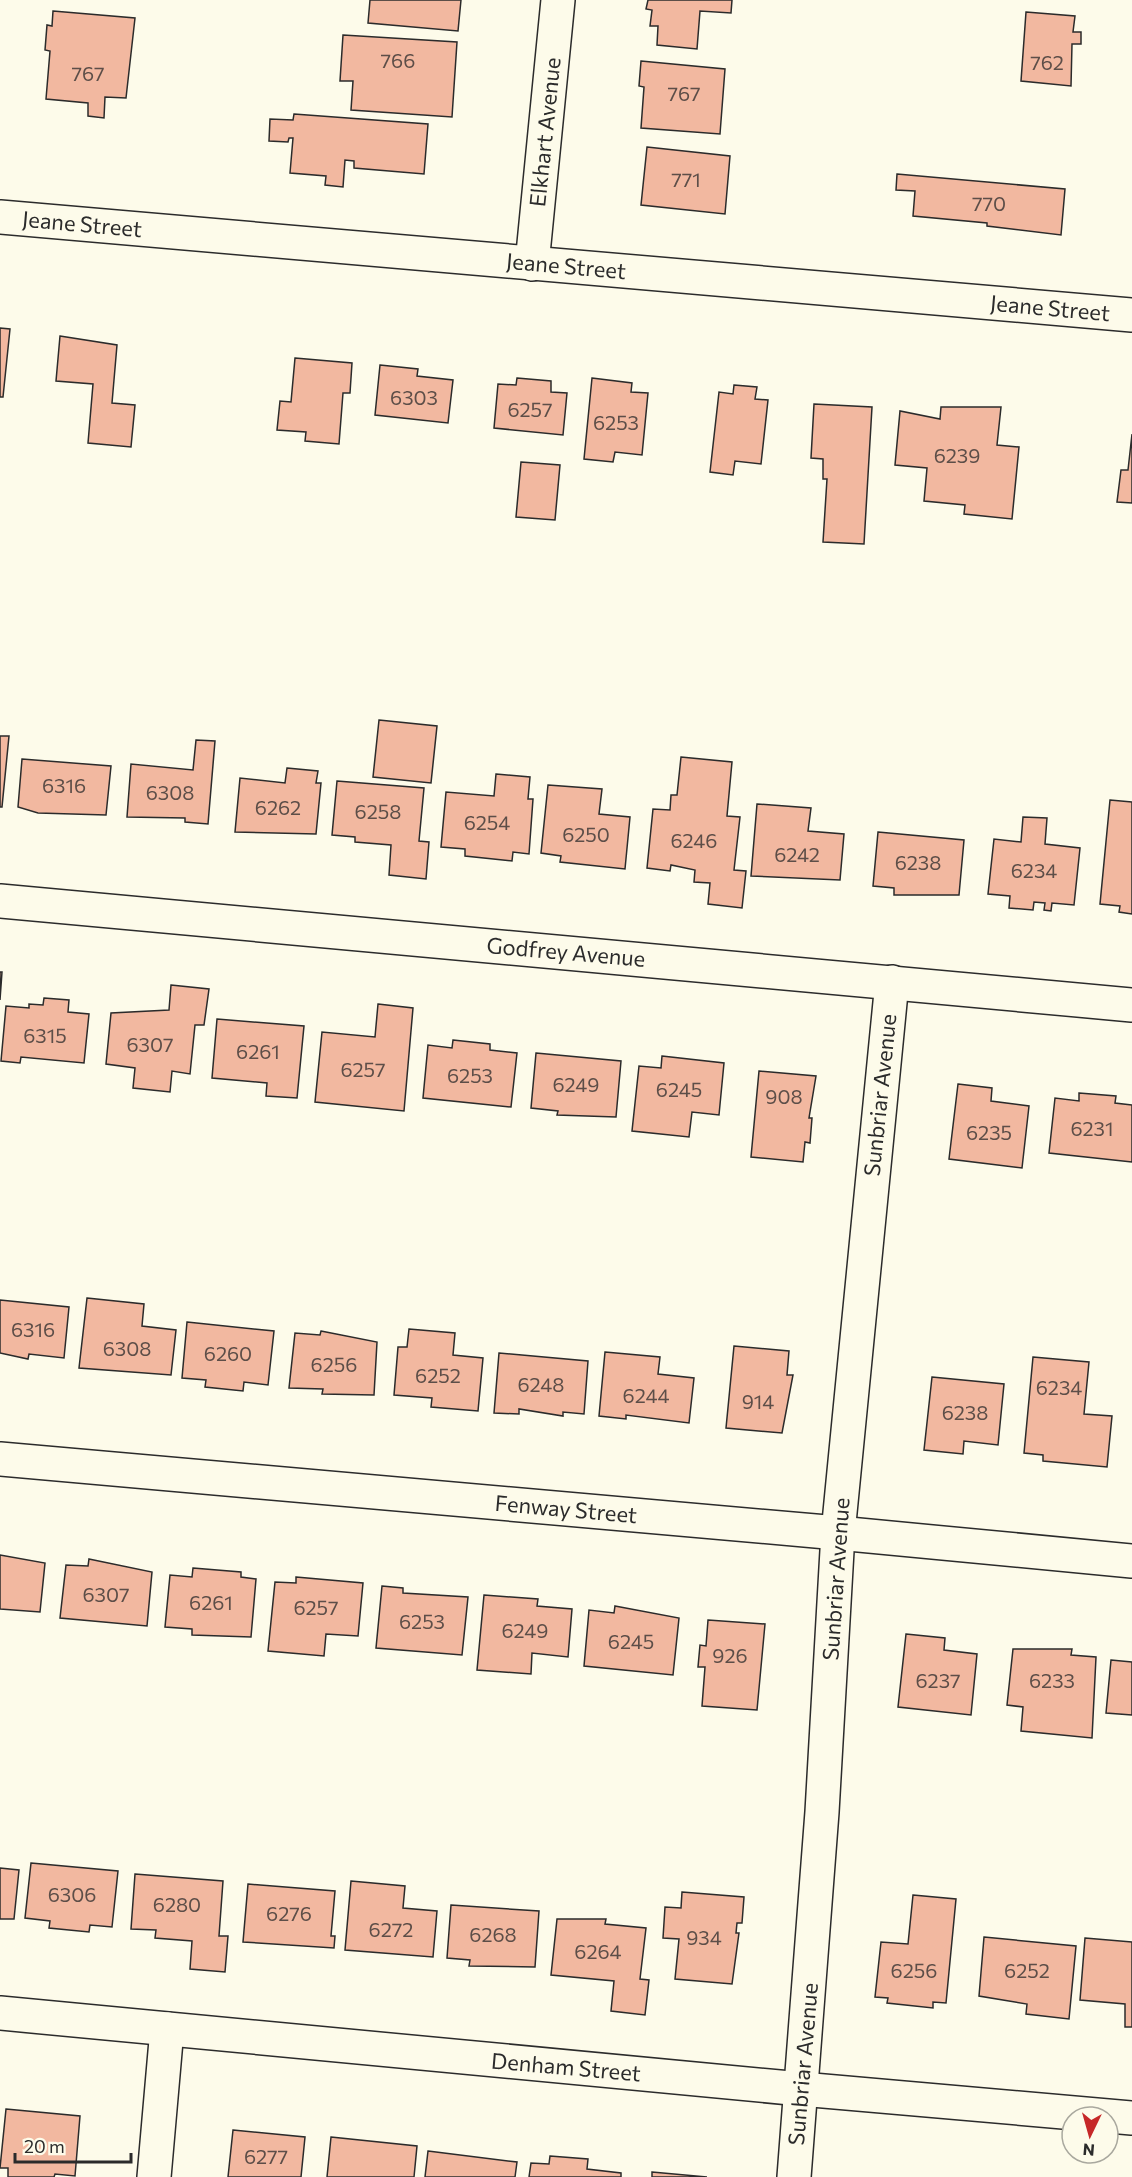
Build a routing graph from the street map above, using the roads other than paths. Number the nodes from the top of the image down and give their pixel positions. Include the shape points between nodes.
1 (558, 0) edge
2 (0, 217) edge
3 (532, 264) junction
4 (1132, 315) edge
5 (0, 901) edge
6 (892, 982) junction
7 (1132, 1005) edge
8 (0, 1459) edge
9 (838, 1533) junction
10 (1132, 1561) edge
11 (0, 2013) edge
12 (167, 2029) junction
13 (801, 2089) junction
14 (1132, 2118) edge
15 (154, 2177) edge
16 (794, 2177) edge

1 - 3 street, Elkhart Avenue
2 - 3 street, Jeane Street
3 - 4 street, Jeane Street
5 - 6 street, Godfrey Avenue
6 - 7 street, Godfrey Avenue
6 - 9 street, Sunbriar Avenue
8 - 9 street, Fenway Street
9 - 10 street, Fenway Street
9 - 13 street, Sunbriar Avenue
11 - 12 street, Denham Street
12 - 13 street, Denham Street
12 - 15 street
13 - 14 street, Denham Street
13 - 16 street, Sunbriar Avenue

